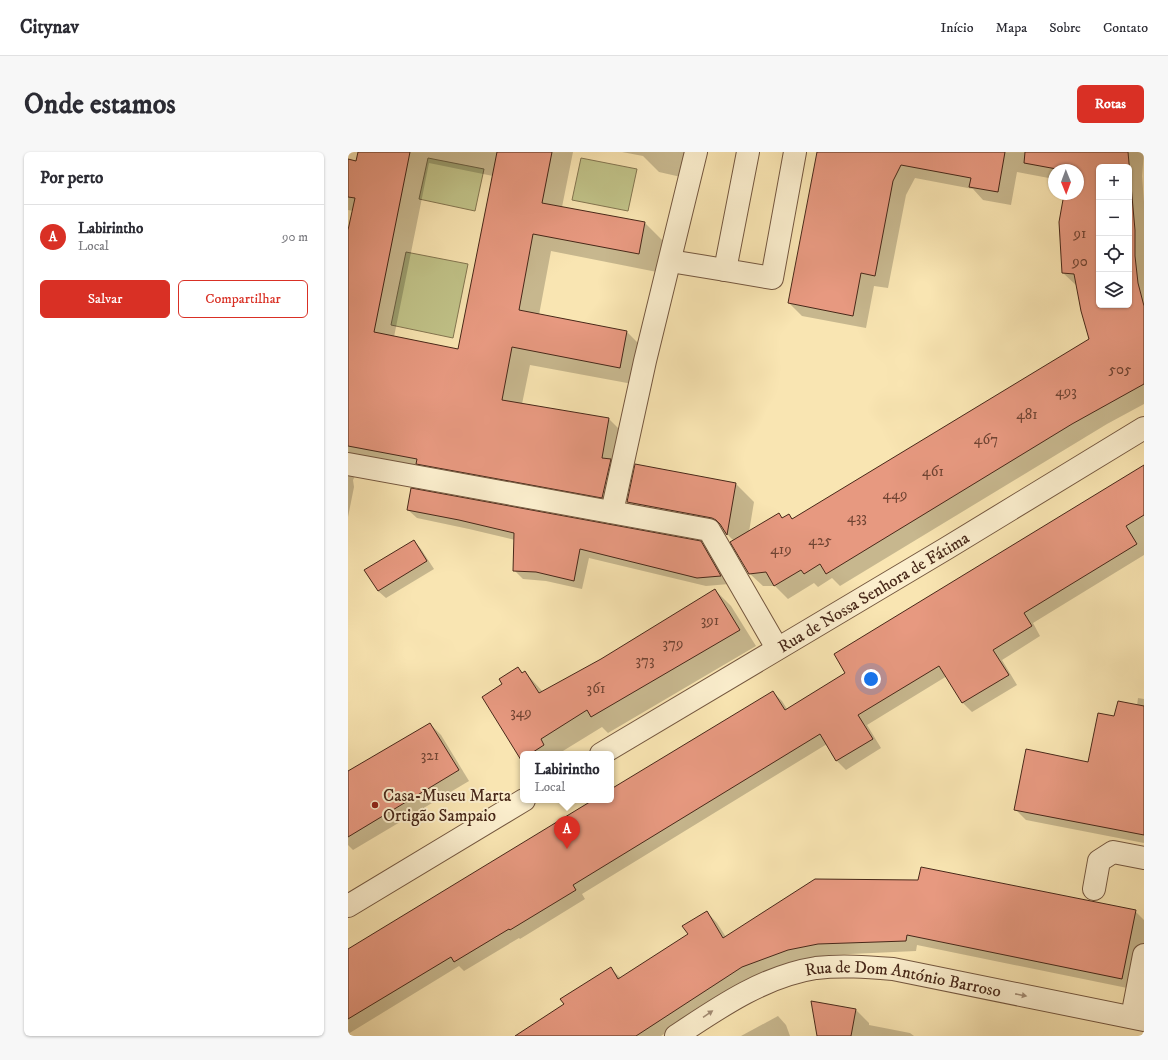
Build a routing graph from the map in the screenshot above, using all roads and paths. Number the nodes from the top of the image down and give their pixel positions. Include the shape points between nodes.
1 (696, 152) edge
2 (748, 152) edge
3 (795, 152) edge
4 (670, 261) junction
5 (726, 270) junction
6 (1144, 428) edge
7 (348, 464) edge
8 (612, 512) junction
9 (777, 648) junction
10 (606, 751) edge
11 (520, 802) edge
12 (1144, 858) edge
13 (1094, 889) dead end
14 (348, 906) edge
15 (1144, 955) edge
16 (1138, 1019) edge
17 (676, 1036) edge

1 - 4 street
2 - 5 street
3 - 5 street via 772,278
4 - 5 street
4 - 8 street
6 - 9 street, Rua de Nossa Senhora de Fátima
7 - 8 street
8 - 9 street via 709,530
9 - 10 street, Rua de Nossa Senhora de Fátima
11 - 14 street
12 - 13 street via 1113,852 1099,861
15 - 16 street
17 -> 16 street, Rua de Dom António Barroso via 715,1010 767,982 816,968 855,966 893,969

